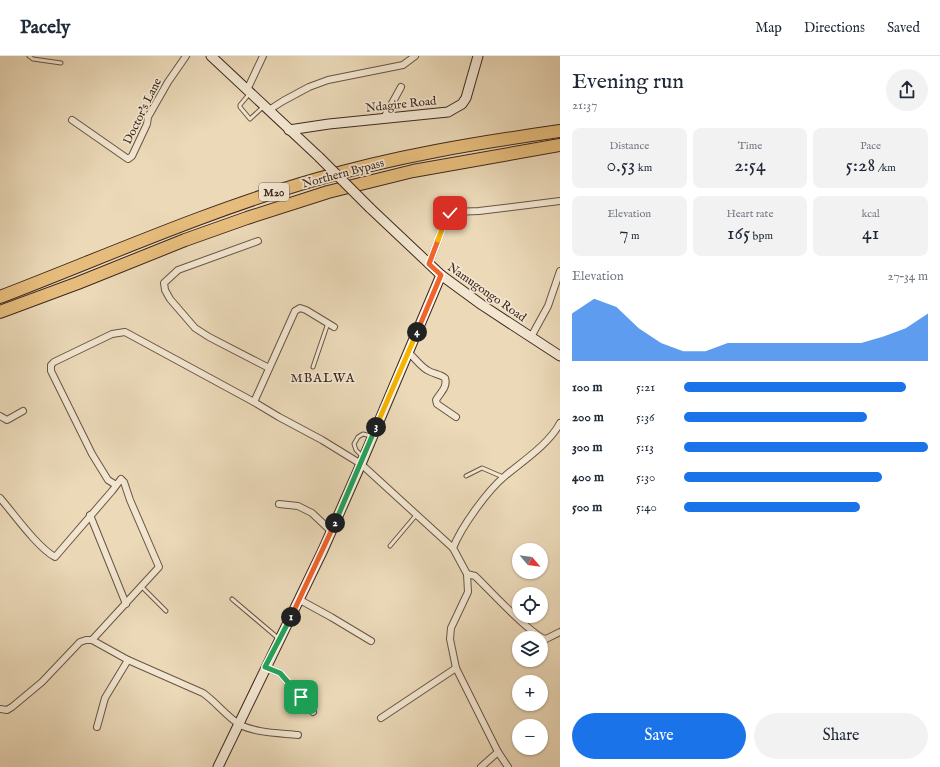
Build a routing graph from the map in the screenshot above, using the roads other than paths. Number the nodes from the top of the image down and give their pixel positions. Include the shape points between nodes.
1 (29, 56) edge
2 (186, 56) edge
3 (212, 56) edge
4 (263, 56) edge
5 (415, 56) edge
6 (478, 56) edge
7 (61, 64) dead end
8 (400, 87) dead end
9 (249, 91) junction
10 (266, 108) junction
11 (384, 118) junction
12 (72, 120) dead end
13 (289, 130) junction
14 (560, 131) edge
15 (560, 145) edge
16 (560, 201) edge
17 (258, 241) dead end
18 (429, 264) junction
19 (560, 271) edge
20 (441, 275) junction
21 (0, 297) edge
22 (0, 312) edge
23 (328, 323) junction
24 (334, 327) dead end
25 (531, 337) junction
26 (408, 352) junction
27 (560, 356) edge
28 (313, 367) dead end
29 (269, 368) junction
30 (254, 402) junction
31 (23, 411) dead end
32 (0, 416) edge
33 (456, 417) dead end
34 (560, 423) edge
35 (372, 437) junction
36 (362, 461) junction
37 (466, 476) dead end
38 (503, 477) junction
39 (116, 485) junction
40 (0, 498) edge
41 (278, 504) dead end
42 (417, 514) junction
43 (90, 516) junction
44 (331, 531) junction
45 (390, 546) dead end
46 (453, 548) junction
47 (467, 574) junction
48 (142, 587) junction
49 (232, 599) dead end
50 (300, 600) junction
51 (126, 604) junction
52 (166, 612) dead end
53 (560, 632) edge
54 (280, 639) junction
55 (92, 640) junction
56 (371, 641) dead end
57 (128, 660) junction
58 (265, 667) junction
59 (456, 668) junction
60 (0, 709) edge
61 (313, 712) dead end
62 (381, 718) dead end
63 (238, 724) junction
64 (97, 727) dead end
65 (298, 735) dead end
66 (498, 752) junction
67 (218, 767) edge
68 (482, 767) edge
69 (508, 767) edge

1 - 7 lane
2 - 12 street, Doctor's Lane via 148,117 132,156 128,159
3 - 9 street
4 - 9 street
5 - 10 street via 403,65 322,82
6 - 11 street, Ndagire Road via 468,94 462,104 448,112
8 - 11 street
9 - 10 street
9 - 10 lane via 240,106 250,118
10 - 13 street
11 - 13 street, Ndagire Road
13 - 18 street, Namugongo Road, bridge
14 - 21 highway, Northern Bypass / M20 via 410,155 315,179 248,200
15 - 22 highway, Northern Bypass / M20 via 413,171 328,192 185,240
16 - 18 street via 479,212 453,212 447,216
17 - 29 street via 178,270 164,283 170,299 195,328
18 - 20 street, Namugongo Road
19 - 25 street via 548,306
20 - 25 street, Namugongo Road
20 - 26 street
23 - 24 street
23 - 28 lane
23 - 29 street via 306,310 300,308 295,311
25 - 27 street, Namugongo Road
26 - 33 street via 418,364 445,378 446,382 436,400 437,404
26 - 35 street
29 - 30 street
30 - 36 street
30 - 39 street via 125,332 112,334 54,362 51,371 92,454 108,480
31 - 32 street via 7,420
34 - 38 street via 531,456
35 - 36 street
35 - 36 lane via 363,434 354,444
36 - 42 street
36 - 44 street
37 - 38 lane via 482,468
38 - 46 street via 458,535
39 - 43 street
39 - 48 street via 121,479 124,482 159,565
40 - 43 street via 40,544 55,557
41 - 44 street via 298,506 312,513
42 - 45 lane
42 - 46 street
43 - 51 street
44 - 50 street
46 - 47 street
47 - 53 street via 475,576 524,625 540,637 546,639
47 - 59 street via 468,592 451,628 450,639
48 - 51 street
48 - 52 lane
49 - 54 lane
50 - 54 street
50 - 56 street
51 - 55 street
54 - 58 street
55 - 57 street
55 - 60 street via 80,642 42,682 12,707 7,710
57 - 63 street via 203,693
57 - 64 street via 105,698
58 - 61 street via 280,673
58 - 63 street
59 - 62 street
59 - 66 street
63 - 65 street via 256,730
63 - 67 street
66 - 68 street
66 - 69 street

